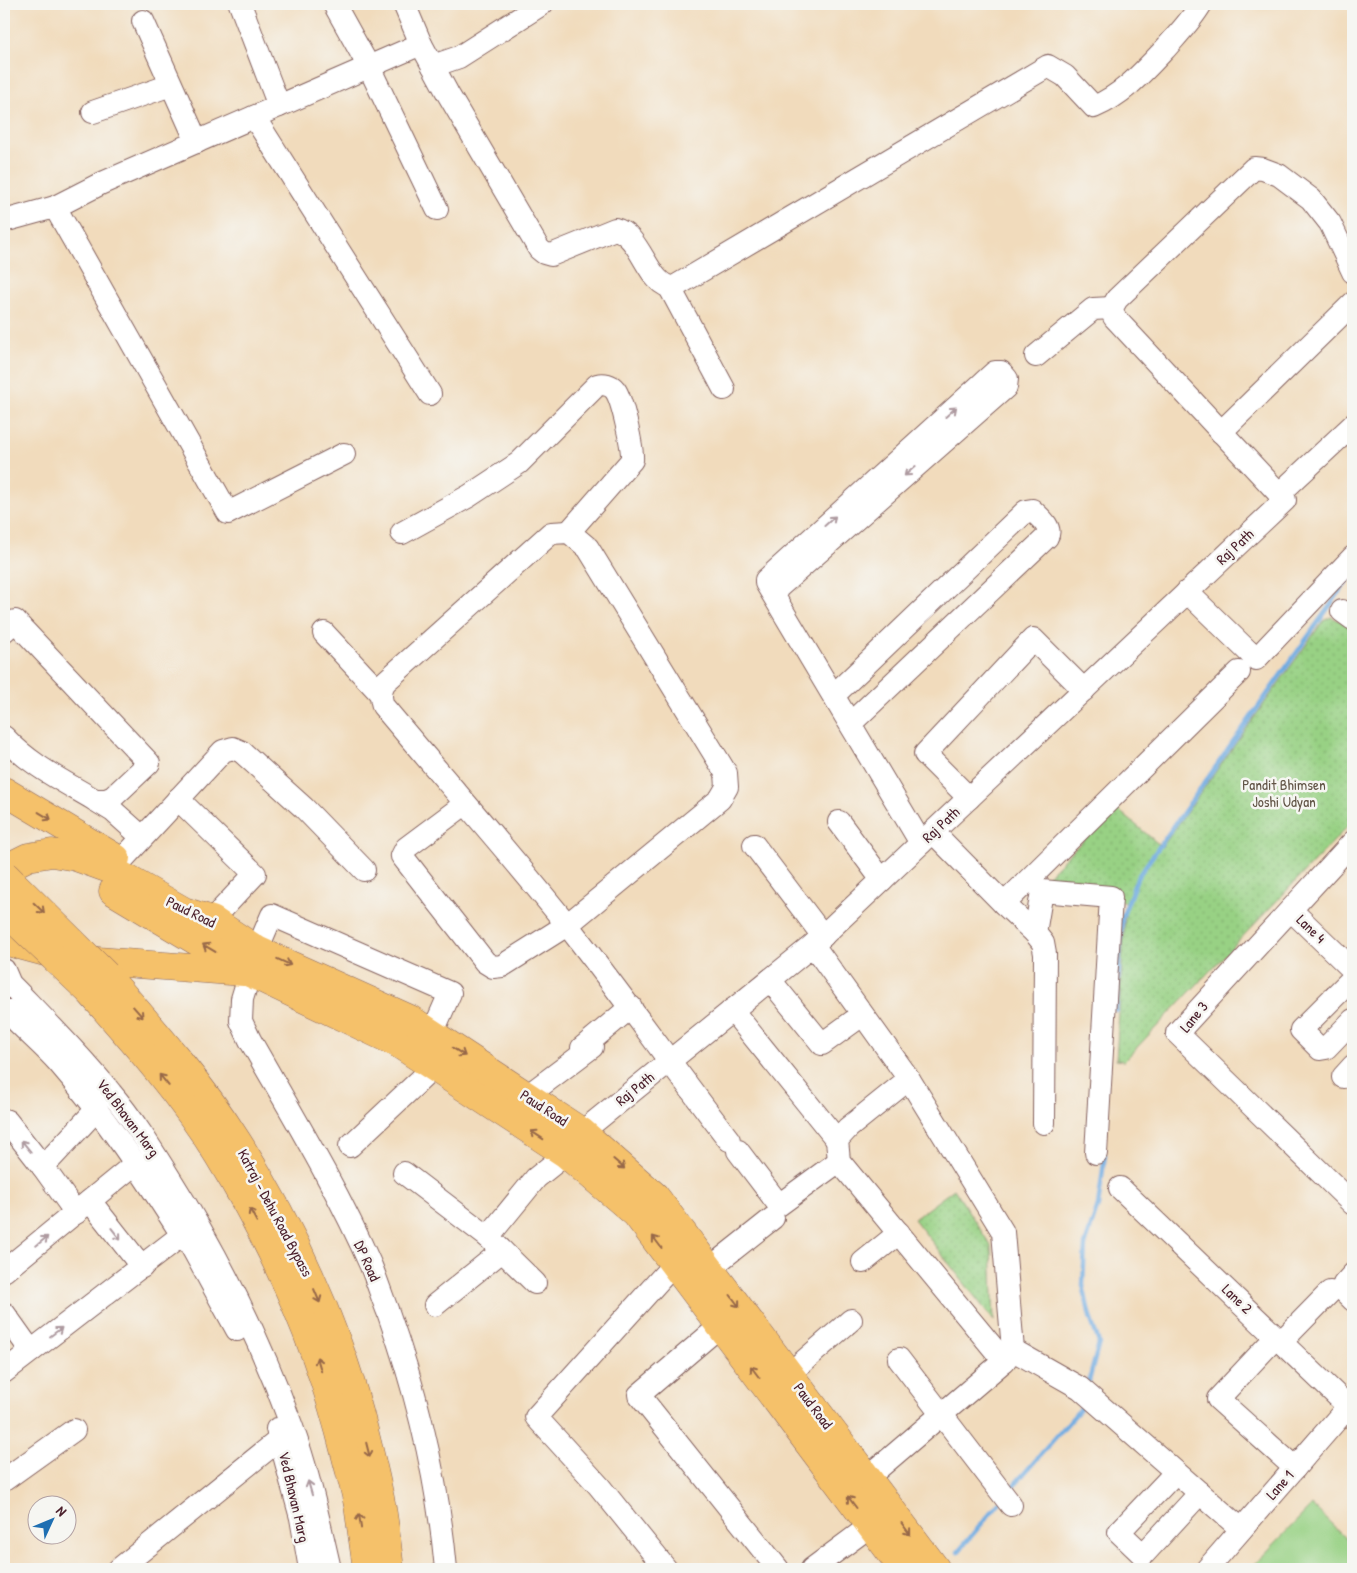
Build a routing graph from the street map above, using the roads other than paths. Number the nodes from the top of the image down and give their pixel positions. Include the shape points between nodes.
1 (240, 4) edge
2 (334, 4) edge
3 (404, 4) edge
4 (542, 4) edge
5 (1201, 4) edge
6 (143, 21) dead end
7 (421, 44) junction
8 (433, 66) junction
9 (369, 67) junction
10 (171, 85) junction
11 (279, 106) junction
12 (92, 112) dead end
13 (254, 117) junction
14 (197, 142) junction
15 (55, 207) junction
16 (436, 209) dead end
17 (4, 221) edge
18 (1353, 272) edge
19 (670, 288) junction
20 (1353, 303) edge
21 (1112, 308) junction
22 (1036, 356) dead end
23 (724, 389) dead end
24 (430, 394) dead end
25 (1353, 425) edge
26 (1221, 432) junction
27 (344, 454) dead end
28 (1282, 497) junction
29 (569, 532) junction
30 (402, 533) dead end
31 (1353, 557) edge
32 (1187, 592) junction
33 (772, 593) junction
34 (4, 631) edge
35 (324, 633) dead end
36 (1239, 672) dead end
37 (1084, 690) junction
38 (380, 694) junction
39 (834, 695) junction
40 (851, 723) junction
41 (4, 737) edge
42 (4, 791) edge
43 (969, 798) junction
44 (178, 799) junction
45 (96, 800) junction
46 (465, 804) junction
47 (838, 822) dead end
48 (142, 837) junction
49 (927, 838) junction
50 (1353, 842) edge
51 (754, 845) dead end
52 (121, 861) junction
53 (4, 869) edge
54 (364, 870) dead end
55 (4, 874) edge
56 (882, 880) junction
57 (4, 887) edge
58 (1004, 904) junction
59 (4, 910) edge
60 (1291, 910) junction
61 (212, 920) junction
62 (567, 925) junction
63 (11, 929) edge
64 (1035, 932) junction
65 (818, 941) junction
66 (254, 961) junction
67 (4, 970) edge
68 (1351, 973) edge
69 (770, 980) junction
70 (97, 984) junction
71 (631, 1007) junction
72 (732, 1010) junction
73 (5, 1011) edge
74 (862, 1015) junction
75 (1353, 1020) edge
76 (432, 1034) junction
77 (669, 1062) junction
78 (434, 1067) junction
79 (909, 1079) junction
80 (526, 1096) junction
81 (96, 1109) junction
82 (4, 1120) edge
83 (1044, 1123) dead end
84 (582, 1132) junction
85 (350, 1146) dead end
86 (838, 1150) junction
87 (1096, 1153) dead end
88 (566, 1154) junction
89 (136, 1164) junction
90 (43, 1167) junction
91 (404, 1173) dead end
92 (1120, 1188) dead end
93 (1353, 1204) edge
94 (83, 1207) junction
95 (773, 1218) dead end
96 (898, 1233) junction
97 (182, 1235) junction
98 (495, 1244) junction
99 (863, 1262) dead end
100 (674, 1264) junction
101 (142, 1267) junction
102 (710, 1268) junction
103 (4, 1271) edge
104 (1353, 1274) edge
105 (535, 1283) dead end
106 (222, 1285) junction
107 (1330, 1292) dead end
108 (1353, 1300) edge
109 (435, 1305) dead end
110 (4, 1313) edge
111 (851, 1320) dead end
112 (720, 1326) junction
113 (1279, 1339) junction
114 (31, 1351) junction
115 (1009, 1355) junction
116 (899, 1359) dead end
117 (4, 1372) edge
118 (789, 1374) junction
119 (1352, 1406) edge
120 (943, 1414) junction
121 (74, 1430) dead end
122 (280, 1438) junction
123 (835, 1457) junction
124 (1295, 1468) junction
125 (1175, 1473) junction
126 (867, 1478) junction
127 (4, 1480) edge
128 (1200, 1493) junction
129 (1004, 1496) dead end
130 (870, 1526) junction
131 (1241, 1529) junction
132 (929, 1560) edge
133 (661, 1567) edge
134 (119, 1569) edge
135 (310, 1569) edge
136 (330, 1569) edge
137 (366, 1569) edge
138 (390, 1569) edge
139 (446, 1569) edge
140 (778, 1569) edge
141 (812, 1569) edge
142 (901, 1569) edge
143 (1207, 1569) edge

1 - 11 street
2 - 9 street
3 - 7 street
4 - 8 street via 459,57
5 - 19 street via 1193,18 1132,84 1107,101 1094,107 1065,76 1048,66
6 - 10 street
7 - 8 street
7 - 9 street
8 - 19 street via 539,249 551,255 615,229 620,230 632,240 658,280
9 - 11 street
9 - 16 street
10 - 12 street
10 - 14 street
11 - 13 street
13 - 14 street
13 - 24 street
14 - 15 street
15 - 17 street
15 - 27 street via 228,513
18 - 21 street via 1330,223 1311,198 1279,175 1254,168 1117,299
19 - 23 street
20 - 26 street
21 - 22 street via 1093,309
21 - 26 street via 1114,317
25 - 28 street, Raj Path
26 - 28 street
28 - 32 street, Raj Path
29 - 30 street via 632,460 621,404 615,390 608,385 597,385 519,463 469,496
29 - 38 street via 550,533 385,682
29 - 62 street via 588,548 728,780 720,799
31 - 32 street via 1256,659
32 - 37 street, Raj Path
33 -> 33 street via 766,583 769,577 995,372 1001,372 1007,379 1006,387
33 - 39 street
34 - 45 street via 14,621 149,763 113,797
35 - 38 street
36 - 58 street
37 - 43 street, Raj Path
37 - 43 street via 1033,639 925,754
38 - 46 street via 383,706
39 - 40 street
39 - 40 street via 1026,511 1032,510 1049,528 1047,537
40 - 49 street
41 - 45 street via 34,764
42 -> 52 main road
43 - 49 street, Raj Path
44 - 48 street
44 - 54 street via 224,751 233,748 242,752 304,808
44 - 61 street via 255,874
45 - 48 street
46 - 62 street
46 - 62 street via 406,848 402,856 485,962 502,966
47 - 56 street
48 - 52 street
49 - 56 street, Raj Path
49 - 58 street
50 - 60 street, Lane 3
51 - 65 street
52 - 61 main road
53 - 61 main road, Paud Road via 28,857 52,853 76,857 112,870 184,911
55 -> 70 main road, Katraj - Dehu Road Bypass, bridge
56 - 65 street, Raj Path
66 -> 57 main road, Paud Road via 103,885 70,873 33,873
58 - 64 street
59 - 63 main road, Katraj - Dehu Road Bypass, bridge
60 - 68 street, Lane 4
60 - 93 street, Lane 3 via 1177,1033
61 - 66 main road, Paud Road
62 - 71 street
63 - 66 main road, Paud Road via 71,959
63 - 70 main road, Katraj - Dehu Road Bypass, bridge
64 - 83 street via 1045,954
64 - 87 street via 1042,891 1111,897
65 - 69 street, Raj Path
65 - 74 street
66 -> 76 main road, Paud Road via 410,1019
66 - 76 street, DP Road via 272,915 450,993
66 - 78 main road, Paud Road
66 - 139 street, DP Road via 242,1000 241,1020 319,1161 371,1267 405,1361 430,1455
67 - 106 street, Ved Bhavan Marg via 10,984 112,1094 152,1149 188,1207
68 - 75 street via 1301,1030 1323,1049
69 - 72 street, Raj Path
69 - 74 street via 822,1044
137 -> 70 main road, Katraj - Dehu Road Bypass via 357,1504 339,1428 316,1353 287,1282 218,1153 130,1038
70 -> 138 main road, Katraj - Dehu Road Bypass via 148,1023 237,1141 273,1203 308,1273 338,1346 362,1422 380,1500
71 - 77 street
71 - 80 street via 587,1048
72 - 77 street, Raj Path
72 - 86 street
73 - 81 street via 57,1061
74 - 79 street
76 -> 80 main road, Paud Road
77 - 84 street, Raj Path
77 - 86 street via 779,1206
78 - 85 street
88 -> 78 main road, Paud Road
79 - 86 street via 848,1128
79 - 115 street via 1003,1232
80 - 84 main road, Paud Road
81 - 89 street
81 - 90 street
90 -> 82 street
84 - 88 main road
84 -> 102 main road, Paud Road via 655,1196
86 - 96 street
88 - 98 street via 536,1178
100 -> 88 main road, Paud Road via 636,1214
89 - 94 street
89 - 97 street
90 - 94 street
91 - 98 street
92 - 113 street, Lane 2
94 -> 101 street
103 -> 94 street
95 - 102 street
96 - 99 street
96 - 115 street
97 - 101 street
97 - 106 street
98 - 105 street
98 - 109 street
100 - 112 main road, Paud Road
100 - 133 street via 536,1417 599,1486
114 -> 101 street
102 -> 118 main road, Paud Road
104 - 108 street via 1342,1289
106 - 122 street, Ved Bhavan Marg
136 -> 106 street via 293,1428 251,1325
107 - 113 street
110 - 114 street
111 - 118 street
123 -> 112 main road, Paud Road
112 - 140 street via 639,1395
113 - 119 street, Lane 2
113 - 124 street via 1218,1398
114 - 117 street
115 - 120 street
115 - 125 street via 1080,1388
116 - 120 street
118 - 123 main road, Paud Road
119 - 124 street, Lane 1
120 - 126 street
120 - 129 street
121 - 127 street
122 - 134 street
122 - 135 street, Ved Bhavan Marg via 301,1518
123 - 126 main road, Paud Road
130 -> 123 main road, Paud Road
124 - 131 street, Lane 1
125 - 128 street
125 - 128 street via 1119,1532 1142,1555
126 -> 132 main road, Paud Road
128 - 131 street
130 - 141 street
130 - 142 main road, Paud Road
131 - 143 street, Lane 1
132 - 142 street

